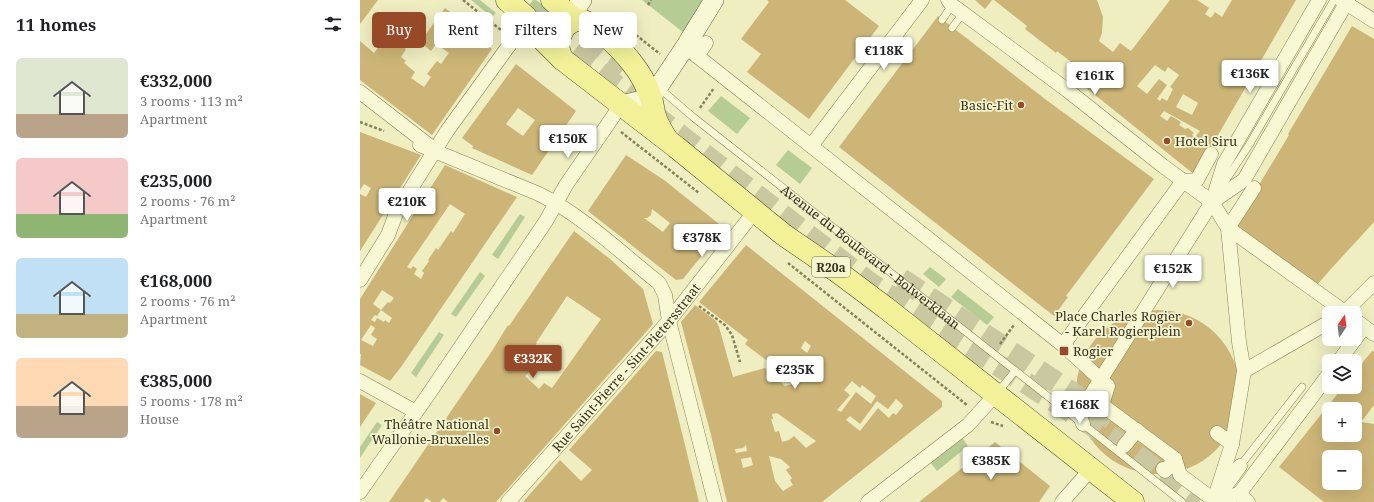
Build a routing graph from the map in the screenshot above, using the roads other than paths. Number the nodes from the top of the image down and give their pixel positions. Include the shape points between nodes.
1 (507, 0) edge
2 (552, 0) edge
3 (582, 0) edge
4 (714, 0) edge
5 (922, 0) edge
6 (1319, 0) edge
7 (1342, 1) edge
8 (954, 6) edge
9 (575, 20) junction
10 (942, 20) dead end
11 (1374, 21) edge
12 (952, 28) dead end
13 (706, 43) dead end
14 (507, 48) edge
15 (562, 58) junction
16 (360, 92) edge
17 (655, 93) junction
18 (674, 101) junction
19 (615, 113) junction
20 (666, 139) junction
21 (420, 145) dead end
22 (811, 146) junction
23 (435, 151) junction
24 (1211, 154) dead end
25 (1183, 181) junction
26 (1254, 188) dead end
27 (556, 202) junction
28 (1212, 202) junction
29 (755, 211) junction
30 (1228, 228) junction
31 (360, 280) edge
32 (1374, 282) edge
33 (1336, 306) edge
34 (1362, 306) edge
35 (669, 321) junction
36 (1322, 326) edge
37 (1063, 345) junction
38 (1016, 371) junction
39 (1244, 371) junction
40 (1101, 380) junction
41 (360, 381) edge
42 (1322, 384) edge
43 (1302, 387) dead end
44 (996, 394) junction
45 (1084, 406) junction
46 (416, 412) junction
47 (1068, 412) junction
48 (1083, 424) junction
49 (1136, 430) junction
50 (1217, 433) dead end
51 (1232, 444) junction
52 (1124, 446) dead end
53 (1175, 459) junction
54 (1240, 466) joint
55 (1091, 469) junction
56 (1162, 469) dead end
57 (360, 492) edge
58 (1244, 498) edge
59 (1214, 501) edge
60 (508, 502) edge
61 (715, 502) edge
62 (868, 502) edge
63 (1062, 502) edge
64 (1133, 502) edge
65 (1182, 502) edge

1 - 15 main road, R20a via 526,17 540,37
2 - 9 main road
3 - 9 street via 577,7
4 - 17 street
5 - 22 street
6 - 28 street via 1224,164
7 - 11 street
7 - 28 street via 1244,180
8 - 10 lane
8 - 12 lane
8 - 25 street
9 - 15 main road via 565,26 559,38 558,47
9 - 17 main road via 594,27 618,47
13 - 22 street via 694,54
14 - 23 street
15 - 19 main road, R20a
16 - 23 street
17 - 18 lane
17 - 18 lane, Avenue du Boulevard - Bolwerklaan
17 - 19 street
17 - 20 main road via 655,117
18 - 38 lane, Avenue du Boulevard - Bolwerklaan
19 - 20 main road, R20a
19 - 27 street
20 - 29 main road, R20a
21 - 23 street
22 - 37 street
23 - 27 street
23 - 31 street via 397,211 388,235
24 - 25 street via 1197,180
25 - 28 street
25 - 37 street
26 - 30 street
27 - 35 street via 659,283 665,295
27 - 46 street
28 - 30 street
28 - 40 street
29 - 35 street, Rue Saint-Pierre - Sint-Pietersstraat
29 - 44 main road, R20a via 784,235 844,276
30 - 33 street
30 - 39 street
32 - 34 street
35 - 60 street, Rue Saint-Pierre - Sint-Pietersstraat
35 - 61 street
36 - 39 street
37 - 40 street
38 - 44 lane
38 - 47 lane, Avenue du Boulevard - Bolwerklaan
39 - 51 street
40 - 45 street
40 - 49 street via 1108,386 1102,405
41 - 46 street
42 - 58 street
43 - 54 lane
44 - 55 main road
44 - 62 street via 968,425
45 - 47 street via 1077,413
45 - 48 street via 1080,415
46 - 57 street
47 - 48 lane
48 - 65 lane
49 - 52 street
49 - 53 street
50 - 51 street
51 - 59 street
53 - 56 street via 1165,471
53 - 59 street via 1180,475
54 - 59 street
55 - 63 street
55 - 64 main road
58 - 59 street

